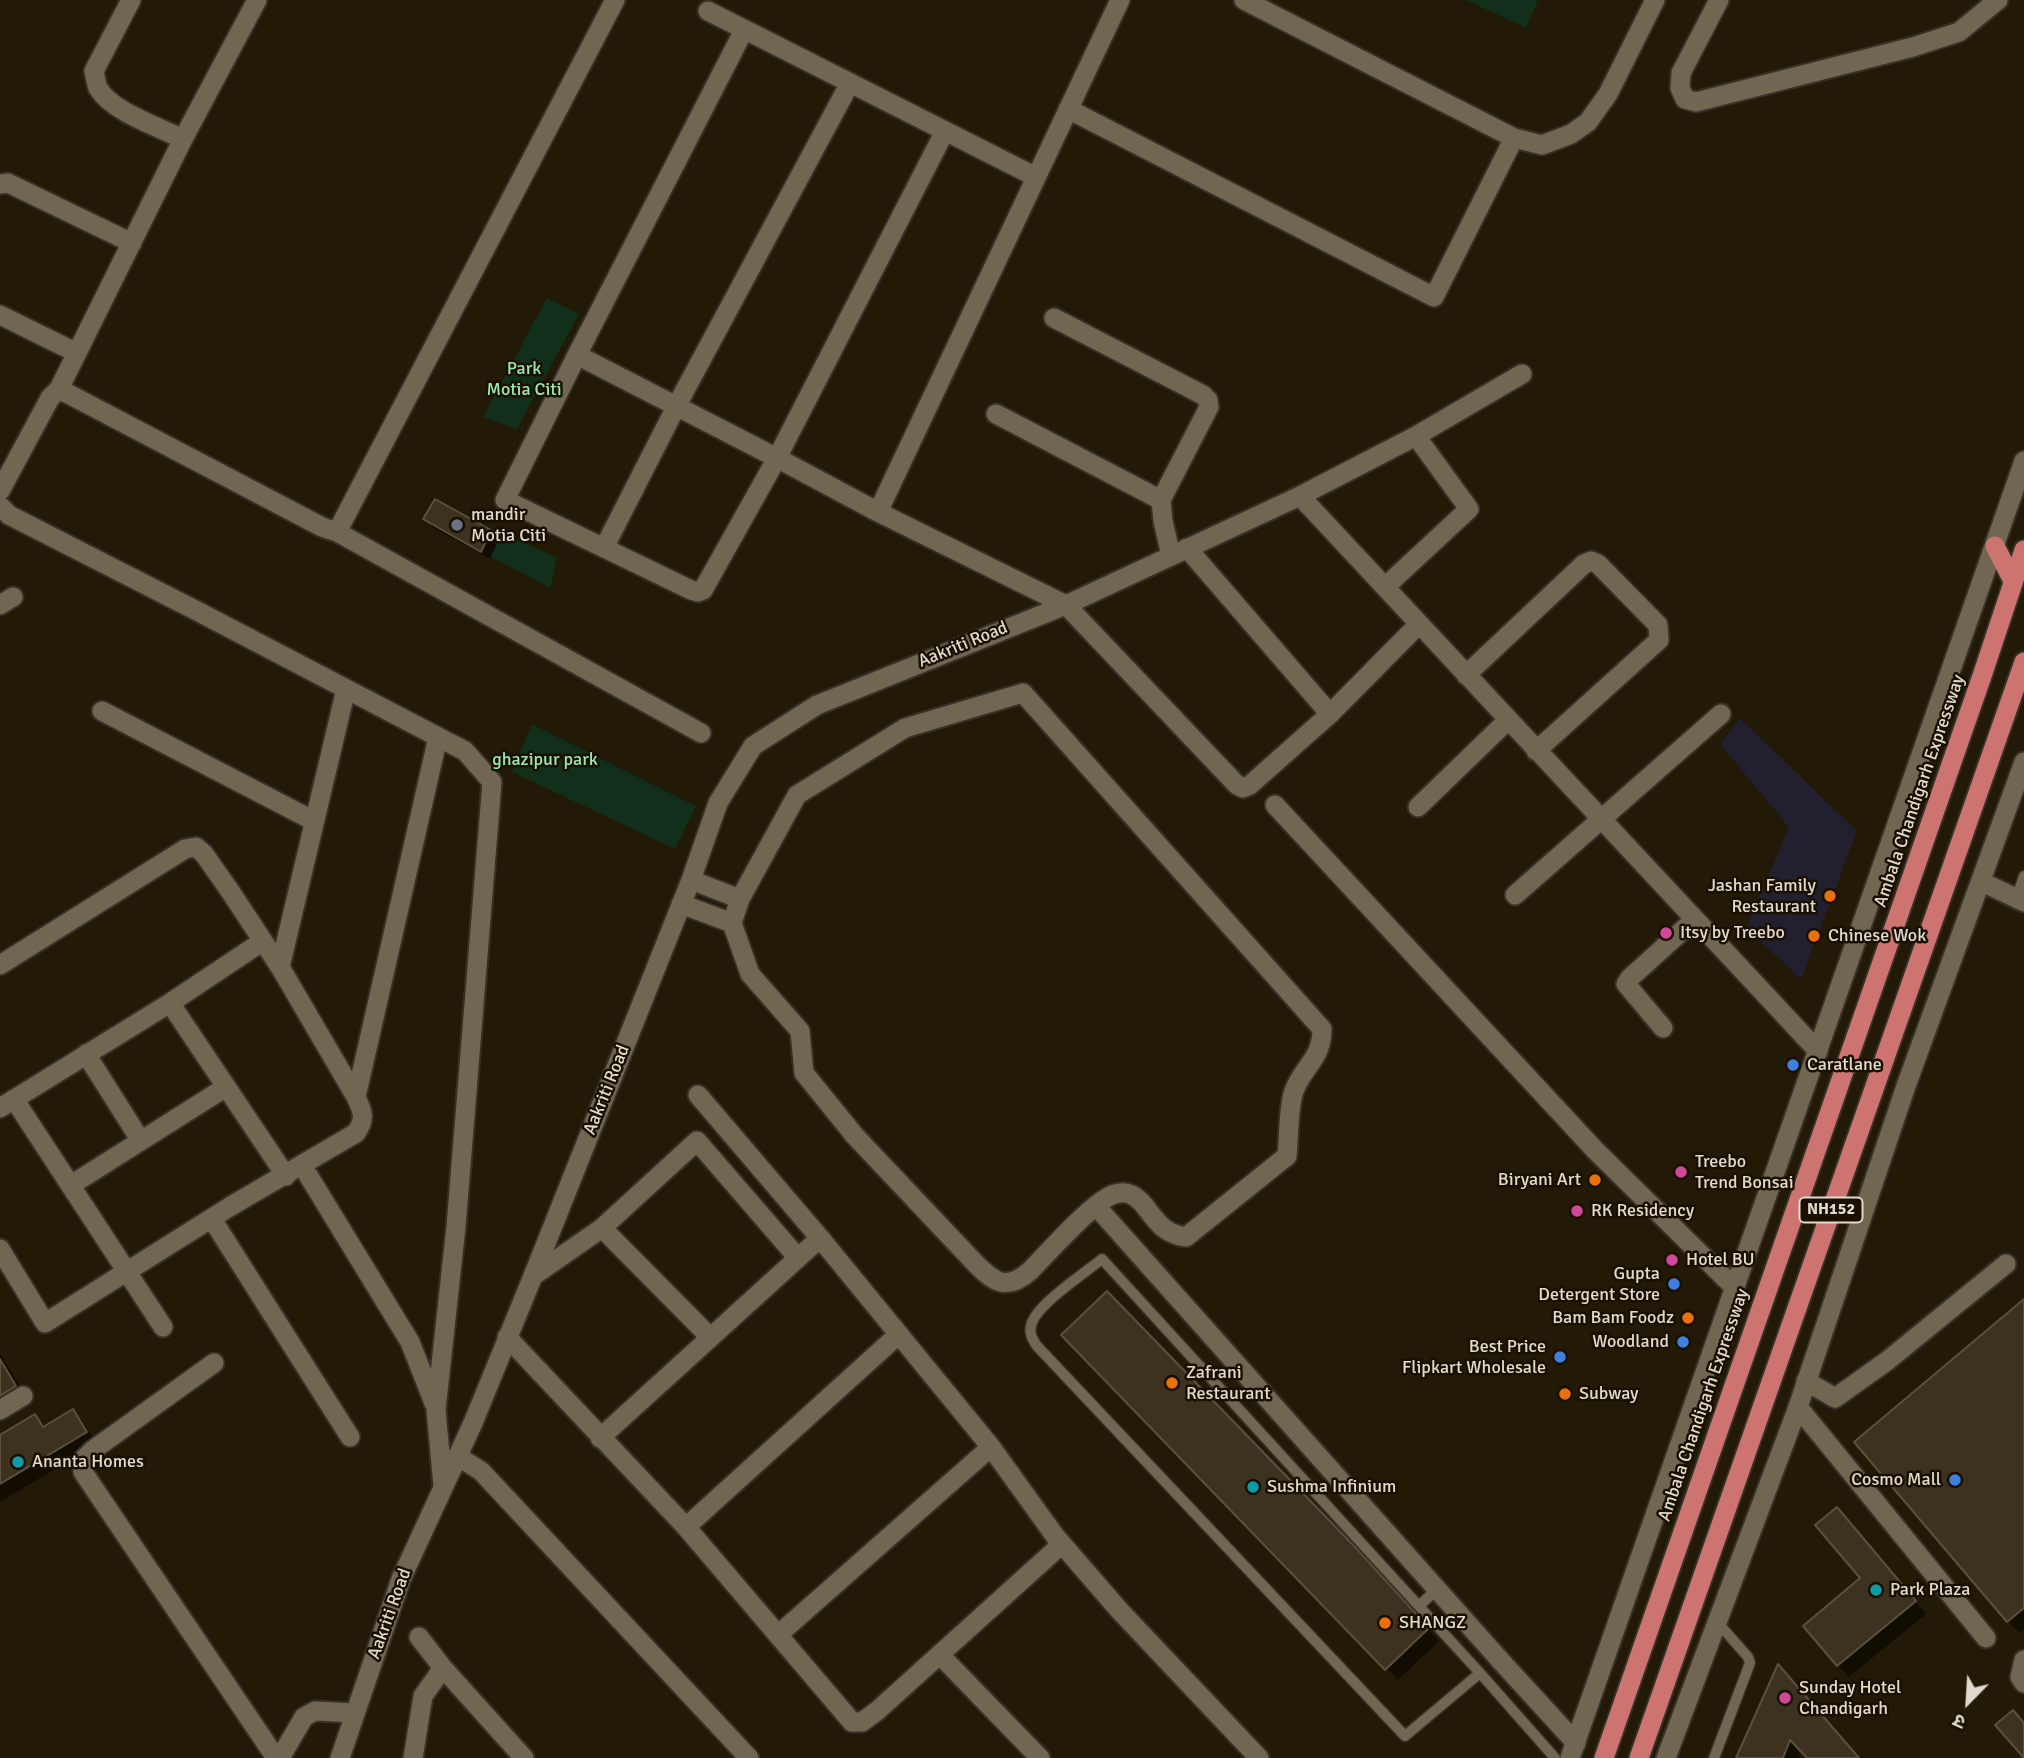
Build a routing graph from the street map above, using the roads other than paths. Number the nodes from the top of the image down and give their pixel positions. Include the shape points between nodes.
1 (131, 0) edge
2 (257, 0) edge
3 (615, 0) edge
4 (1120, 0) edge
5 (1244, 0) edge
6 (1655, 0) edge
7 (1719, 0) edge
8 (1998, 0) edge
9 (708, 11) dead end
10 (744, 30) junction
11 (850, 83) junction
12 (1068, 109) junction
13 (945, 131) junction
14 (1514, 138) junction
15 (183, 139) junction
16 (1036, 177) junction
17 (0, 184) edge
18 (132, 243) junction
19 (0, 315) edge
20 (1055, 318) dead end
21 (77, 354) junction
22 (577, 355) junction
23 (1522, 374) dead end
24 (59, 389) junction
25 (677, 405) junction
26 (996, 414) dead end
27 (1416, 436) junction
28 (777, 458) junction
29 (2024, 461) edge
30 (0, 491) edge
31 (1300, 496) junction
32 (1161, 500) junction
33 (0, 506) edge
34 (878, 512) junction
35 (337, 532) junction
36 (1995, 545) junction
37 (604, 548) junction
38 (2024, 550) edge
39 (1179, 552) junction
40 (2013, 581) junction
41 (1385, 587) junction
42 (1066, 604) junction
43 (1419, 624) junction
44 (2024, 662) edge
45 (1466, 675) junction
46 (346, 688) junction
47 (102, 711) dead end
48 (1330, 714) junction
49 (1721, 714) dead end
50 (1508, 720) junction
51 (701, 733) dead end
52 (438, 737) junction
53 (1536, 751) junction
54 (2024, 762) edge
55 (1275, 805) dead end
56 (1418, 807) dead end
57 (1600, 820) junction
58 (314, 821) junction
59 (2024, 876) edge
60 (691, 880) junction
61 (1982, 881) junction
62 (1515, 895) dead end
63 (740, 899) junction
64 (2020, 901) edge
65 (681, 904) junction
66 (1694, 920) junction
67 (732, 923) junction
68 (263, 941) junction
69 (0, 965) edge
70 (280, 967) junction
71 (170, 1003) junction
72 (1663, 1028) dead end
73 (1818, 1051) junction
74 (86, 1054) junction
75 (226, 1087) junction
76 (698, 1095) dead end
77 (356, 1097) junction
78 (7, 1103) edge
79 (141, 1140) junction
80 (308, 1175) dead end
81 (286, 1176) junction
82 (71, 1185) junction
83 (1096, 1206) junction
84 (212, 1219) junction
85 (602, 1228) junction
86 (820, 1238) junction
87 (0, 1250) edge
88 (798, 1258) junction
89 (2006, 1264) dead end
90 (128, 1271) junction
91 (533, 1276) junction
92 (1734, 1287) junction
93 (163, 1327) dead end
94 (900, 1334) junction
95 (507, 1337) junction
96 (710, 1337) junction
97 (214, 1363) dead end
98 (1806, 1381) junction
99 (23, 1396) dead end
100 (1798, 1406) junction
101 (0, 1410) edge
102 (436, 1410) junction
103 (350, 1437) dead end
104 (600, 1438) junction
105 (990, 1447) junction
106 (457, 1455) junction
107 (443, 1487) junction
108 (686, 1527) junction
109 (1062, 1544) junction
110 (1437, 1589) junction
111 (1419, 1606) junction
112 (1718, 1623) junction
113 (779, 1634) junction
114 (419, 1637) dead end
115 (1986, 1638) dead end
116 (940, 1655) junction
117 (2024, 1660) edge
118 (443, 1668) junction
119 (1480, 1673) junction
120 (2024, 1683) edge
121 (355, 1713) junction
122 (1573, 1750) edge
123 (1254, 1757) edge
124 (278, 1758) edge
125 (340, 1758) edge
126 (413, 1758) edge
127 (524, 1758) edge
128 (750, 1758) edge
129 (1040, 1758) edge
130 (1555, 1758) edge
131 (1604, 1758) edge
132 (1639, 1758) edge
133 (1666, 1758) edge
134 (1714, 1758) edge

1 - 15 street via 94,71 98,87 125,111
2 - 15 street
3 - 35 street
4 - 12 street
5 - 14 street
6 - 14 street via 1608,94 1588,122 1542,145
7 - 8 street via 1681,73 1685,99 1696,102 1913,47 1959,32
9 - 10 street
10 - 11 street
10 - 22 street
11 - 13 street
11 - 25 street
12 - 14 street via 1434,297
12 - 16 street
13 - 16 street
13 - 28 street
15 - 18 street
16 - 34 street
17 - 18 street via 8,183
18 - 21 street
19 - 21 street
20 - 32 street via 1208,400 1209,407
21 - 24 street
22 - 25 street
22 - 37 street via 505,500
23 - 27 street, Aakriti Road
24 - 30 street
24 - 35 street
25 - 28 street
25 - 37 street
26 - 32 street
27 - 31 street, Aakriti Road
27 - 41 street via 1469,509
28 - 34 street
28 - 37 street via 703,590 691,590
29 - 36 street
31 - 39 street, Aakriti Road
31 - 41 street
32 - 39 street via 1163,521
33 - 46 street via 9,516
34 - 42 street
35 - 51 street
36 - 40 highway
36 - 73 street
38 - 40 highway, Ambala Chandigarh Expressway / NH152
39 - 42 street, Aakriti Road
39 - 48 street
40 - 131 highway, Ambala Chandigarh Expressway / NH152
41 - 43 street
42 - 48 street via 1243,788
42 - 60 street, Aakriti Road via 817,705 753,746 718,803
43 - 45 street
43 - 48 street
44 - 132 highway, NH152
45 - 50 street
45 - 53 street via 1591,561 1658,625 1660,640
46 - 52 street
46 - 58 street
47 - 58 street
49 - 57 street
50 - 53 street
50 - 56 street
52 - 77 street
52 - 102 street via 465,751 492,782 456,1227
53 - 57 street
54 - 61 street
55 - 92 street via 1595,1150
57 - 62 street
57 - 66 street
58 - 70 street
59 - 64 lane
60 - 63 street
60 - 65 street, Aakriti Road
61 - 64 street
61 - 98 street via 1906,1086
63 - 67 street
63 - 83 street via 797,795 905,728 1023,692 1322,1029 1322,1044 1294,1093 1287,1156 1186,1237 1164,1230 1132,1194 1112,1194
65 - 67 street
65 - 91 street, Aakriti Road
66 - 72 street via 1626,984
66 - 73 street
67 - 83 street via 750,974 800,1031 804,1073 855,1136 986,1274 1001,1283 1019,1281
68 - 69 street via 196,847 185,849
68 - 70 street
68 - 71 street
70 - 77 street
71 - 74 street
71 - 75 street
73 - 92 street
74 - 78 street
74 - 79 street
75 - 79 street
75 - 81 street
76 - 86 street
77 - 81 street via 363,1113 356,1133
78 - 82 street
79 - 82 street
80 - 102 street via 410,1342
81 - 84 street
82 - 90 street
83 - 110 street
84 - 90 street
84 - 103 street
85 - 88 street via 697,1141
85 - 91 street
85 - 96 street
86 - 88 street
86 - 94 street
87 - 90 street via 45,1323
88 - 96 street
89 - 98 street via 1835,1398
90 - 93 street
91 - 95 street, Aakriti Road
92 - 122 street
94 - 105 street
94 - 108 street
95 - 104 street
95 - 106 street, Aakriti Road
96 - 104 street
97 - 124 street via 93,1450 82,1461 83,1472
98 - 100 street
99 - 101 street
100 - 112 street
100 - 115 street
102 - 107 street
104 - 108 street
105 - 109 street
105 - 113 street
106 - 107 street, Aakriti Road
106 - 128 street via 481,1471
107 - 121 street, Aakriti Road via 401,1579
108 - 113 street
109 - 116 street
109 - 123 street
110 - 111 lane
110 - 122 street
111 - 119 lane
111 - 119 lane via 1102,1259 1038,1312 1031,1325 1037,1346 1405,1736
112 - 133 street
112 - 134 lane via 1750,1664
113 - 116 street via 852,1722 862,1722
114 - 118 street
116 - 129 street
117 - 120 street via 2020,1677
118 - 126 street via 423,1696
118 - 127 street
119 - 130 lane
121 - 124 street via 315,1711 304,1717
121 - 125 street, Aakriti Road

